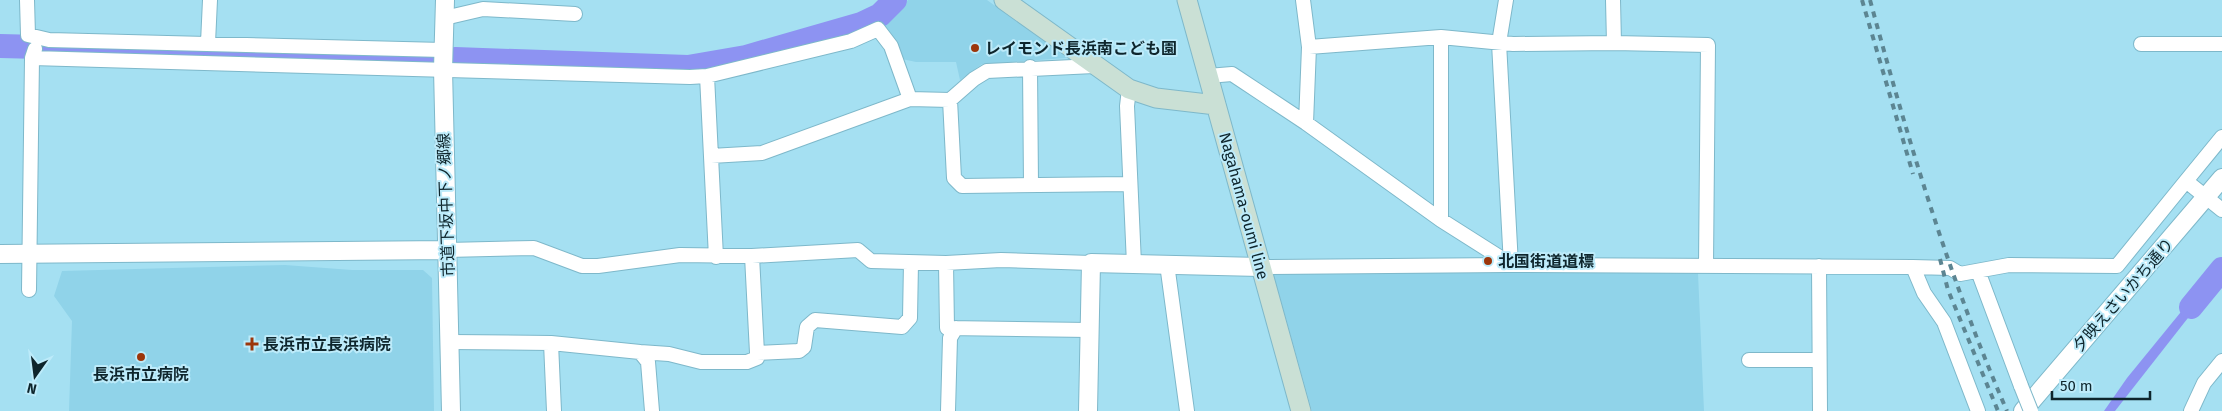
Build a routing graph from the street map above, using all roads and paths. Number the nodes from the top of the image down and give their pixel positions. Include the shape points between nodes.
1 (27, 0) edge
2 (210, 0) edge
3 (1004, 0) edge
4 (1187, 0) edge
5 (1303, 0) edge
6 (1506, 0) edge
7 (1613, 0) edge
8 (445, 8) edge
9 (575, 14) dead end
10 (1441, 37) junction
11 (40, 38) junction
12 (208, 43) junction
13 (1499, 43) junction
14 (1614, 43) junction
15 (2141, 44) dead end
16 (2222, 44) edge
17 (1309, 47) junction
18 (442, 50) junction
19 (32, 58) junction
20 (1094, 66) junction
21 (1030, 68) junction
22 (442, 69) junction
23 (706, 76) junction
24 (1208, 76) junction
25 (1129, 89) junction
26 (910, 99) junction
27 (950, 100) junction
28 (1216, 105) junction
29 (1306, 123) junction
30 (2222, 137) edge
31 (711, 156) junction
32 (2222, 178) edge
33 (2186, 181) junction
34 (1129, 184) junction
35 (1031, 185) junction
36 (2206, 198) junction
37 (2222, 210) edge
38 (1441, 220) junction
39 (447, 250) junction
40 (29, 253) junction
41 (0, 254) edge
42 (716, 256) junction
43 (752, 256) junction
44 (911, 262) junction
45 (1091, 262) junction
46 (946, 263) junction
47 (1134, 264) junction
48 (1167, 264) junction
49 (1509, 265) junction
50 (1706, 265) junction
51 (1819, 266) junction
52 (1260, 267) junction
53 (1913, 267) junction
54 (1978, 271) junction
55 (29, 290) dead end
56 (956, 328) junction
57 (1089, 330) junction
58 (450, 342) junction
59 (551, 343) junction
60 (640, 352) junction
61 (757, 353) junction
62 (1750, 360) dead end
63 (1818, 360) junction
64 (2222, 361) edge
65 (451, 411) edge
66 (554, 411) edge
67 (652, 411) edge
68 (948, 411) edge
69 (1088, 411) edge
70 (1187, 411) edge
71 (1301, 411) edge
72 (1820, 411) edge
73 (1978, 411) edge
74 (2023, 411) edge
75 (2031, 411) edge
76 (2191, 411) edge

1 - 11 street via 28,35
2 - 12 street
3 - 20 main road
4 - 24 main road, Nagahama-oumi line
5 - 17 street
6 - 13 street
7 - 14 street
8 - 9 street via 453,16 483,8
8 - 18 street, 市道下坂中下ノ郷線
10 - 13 street
10 - 17 street
10 - 38 street
11 - 12 street
11 - 19 street
12 - 18 street
13 - 14 street
13 - 49 street
14 - 50 street via 1708,45
15 - 16 street
17 - 29 street
18 - 22 street, 市道下坂中下ノ郷線
19 - 22 street
19 - 40 street
20 - 21 street
20 - 25 main road
21 - 27 street via 987,71
21 - 35 street
22 - 23 street
22 - 39 street, 市道下坂中下ノ郷線
23 - 26 street via 850,41 878,29 891,46
23 - 31 street
24 - 28 main road, Nagahama-oumi line
24 - 29 street via 1232,74
25 - 28 main road via 1156,98
25 - 34 street
26 - 27 street
26 - 31 street via 762,153
27 - 35 street via 954,178 962,186
28 - 52 main road, Nagahama-oumi line
29 - 38 street
30 - 33 street
31 - 42 street
32 - 36 street, 夕映えさいかち通り
33 - 36 street
33 - 54 street via 2117,266 2009,265
34 - 35 street
34 - 47 street
36 - 37 street
36 - 74 street, 夕映えさいかち通り
38 - 49 street
39 - 40 street
39 - 42 street via 534,248 582,266 680,255
39 - 58 street, 市道下坂中下ノ郷線
40 - 41 street
40 - 55 street
42 - 43 street
43 - 44 street via 858,250 871,261
43 - 61 street
44 - 46 street
44 - 61 street via 910,318 902,327 815,320 808,327 804,347 799,351
45 - 46 street via 1001,260
45 - 47 street
45 - 57 street
46 - 56 street via 947,328
47 - 48 street
48 - 52 street
48 - 70 street
49 - 50 street
49 - 52 street
50 - 51 street
51 - 53 street
51 - 63 street
52 - 71 main road, Nagahama-oumi line
53 - 54 street via 1950,268 1960,274
53 - 73 street via 1924,293 1944,322
54 - 75 street, bridge
56 - 57 street
56 - 68 street via 950,338
57 - 69 street
58 - 59 street
58 - 65 street, 市道下坂中下ノ郷線
59 - 60 street
59 - 66 street
60 - 61 street via 669,354 701,362 747,362 757,358
60 - 67 street via 648,362
62 - 63 street
63 - 72 street
64 - 76 street via 2204,383

